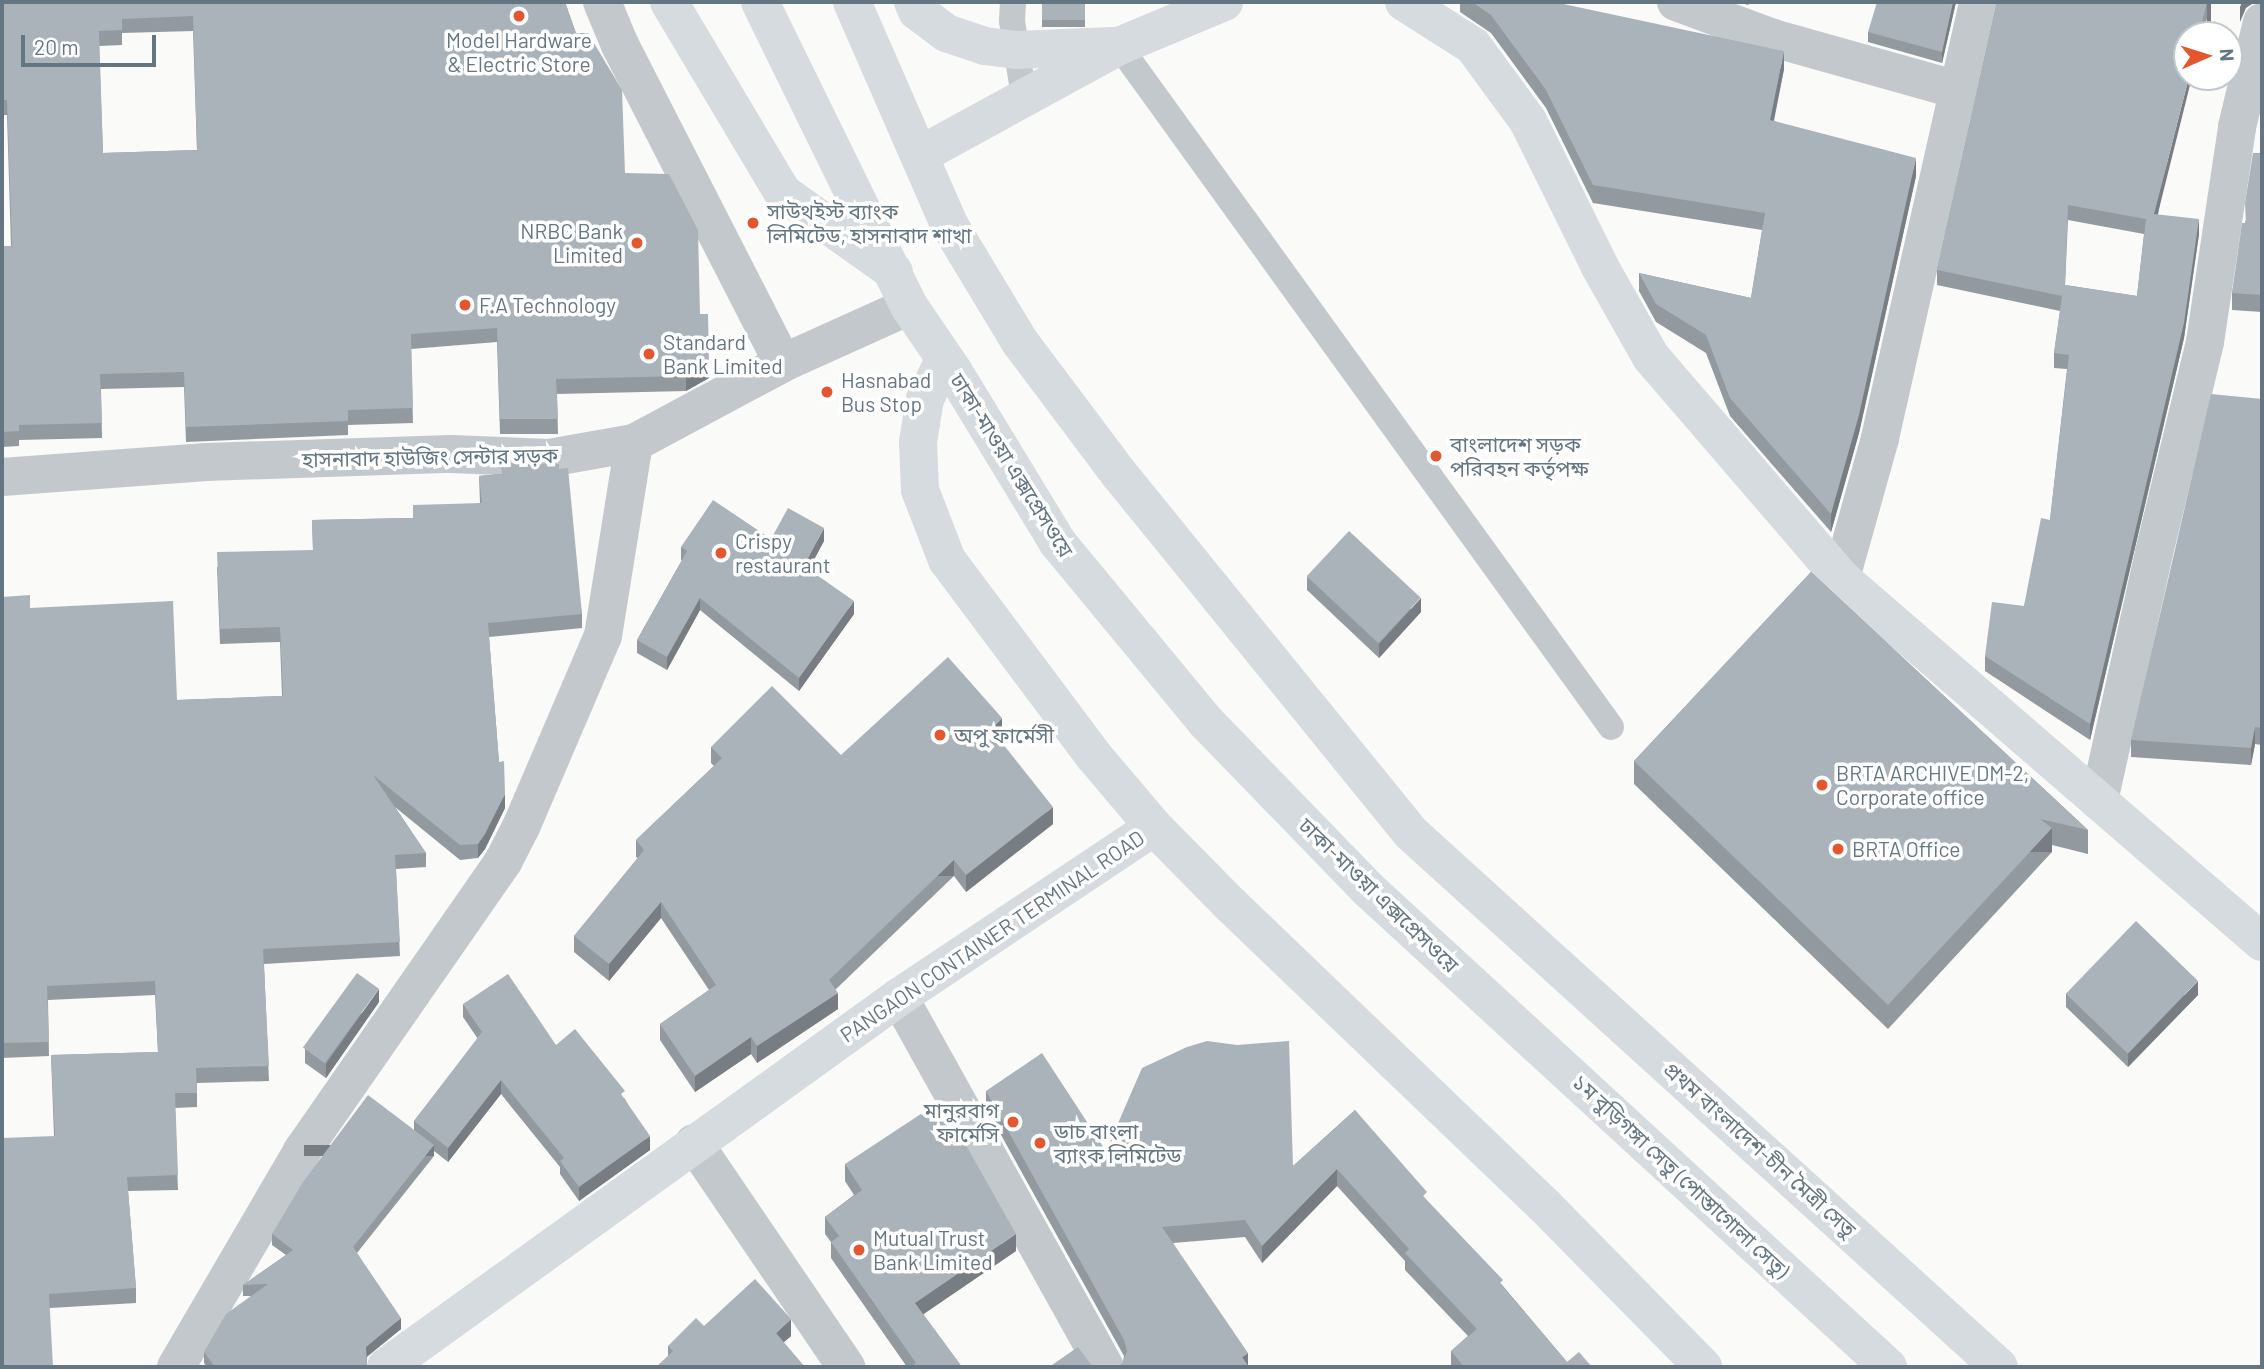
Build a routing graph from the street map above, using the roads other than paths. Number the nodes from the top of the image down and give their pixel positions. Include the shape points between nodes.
1 (602, 2) edge
2 (669, 2) edge
3 (760, 2) edge
4 (913, 2) edge
5 (1013, 2) edge
6 (1224, 2) edge
7 (1404, 2) edge
8 (1676, 2) edge
9 (1978, 2) edge
10 (853, 3) edge
11 (2262, 22) edge
12 (1119, 46) junction
13 (1016, 50) junction
14 (1958, 90) junction
15 (1024, 97) junction
16 (920, 155) junction
17 (894, 272) junction
18 (909, 306) junction
19 (944, 360) junction
20 (783, 363) junction
21 (634, 443) junction
22 (2, 477) edge
23 (1841, 578) junction
24 (1611, 727) dead end
25 (2099, 801) junction
26 (1154, 827) junction
27 (2262, 942) edge
28 (1473, 984) joint
29 (899, 997) junction
30 (694, 1143) junction
31 (176, 1367) edge
32 (386, 1367) edge
33 (846, 1367) edge
34 (1105, 1367) edge
35 (1703, 1367) edge
36 (1888, 1367) edge
37 (1999, 1367) edge

1 - 20 street
2 - 17 main road via 783,193
3 - 17 main road, ঢাকা-মাওয়া এক্সপ্রেসওয়ে
4 - 13 main road via 917,11 946,33
5 - 13 lane
6 - 12 main road
7 - 23 main road via 1474,46 1528,121 1600,267 1651,357
8 - 14 street via 1773,38
9 - 14 street
10 - 16 main road
11 - 25 street via 2237,127 2205,342
12 - 13 main road
12 - 15 main road
12 - 24 lane
13 - 15 lane
14 - 23 street via 1880,438
15 - 16 main road
16 - 37 main road, প্রথম বাংলাদেশ-চীন মৈত্রী সেতু via 950,226 1020,342 1120,475 1411,833
17 - 18 main road, ঢাকা-মাওয়া এক্সপ্রেসওয়ে
18 - 19 main road, ঢাকা-মাওয়া এক্সপ্রেসওয়ে
18 - 20 street, হাসনাবাদ হাউজিং সেন্টার সড়ক
19 - 26 main road, PANGAON CONTAINER TERMINAL ROAD via 925,398 918,442 920,490 947,560 1093,755
19 - 28 main road, ঢাকা-মাওয়া এক্সপ্রেসওয়ে via 1058,543 1207,723 1369,891
20 - 21 street, হাসনাবাদ হাউজিং সেন্টার সড়ক
21 - 22 street, হাসনাবাদ হাউজিং সেন্টার সড়ক via 549,458 451,454 206,462
21 - 31 street via 603,636 521,827 503,860 302,1151
23 - 25 main road
25 - 27 main road
26 - 29 main road, PANGAON CONTAINER TERMINAL ROAD
26 - 35 main road via 1545,1206
28 - 36 main road, ১ম বুড়িগঙ্গা সেতু (পোস্তাগোলা সেতু)
29 - 30 main road, PANGAON CONTAINER TERMINAL ROAD
29 - 34 street
30 - 32 main road, PANGAON CONTAINER TERMINAL ROAD
30 - 33 street

